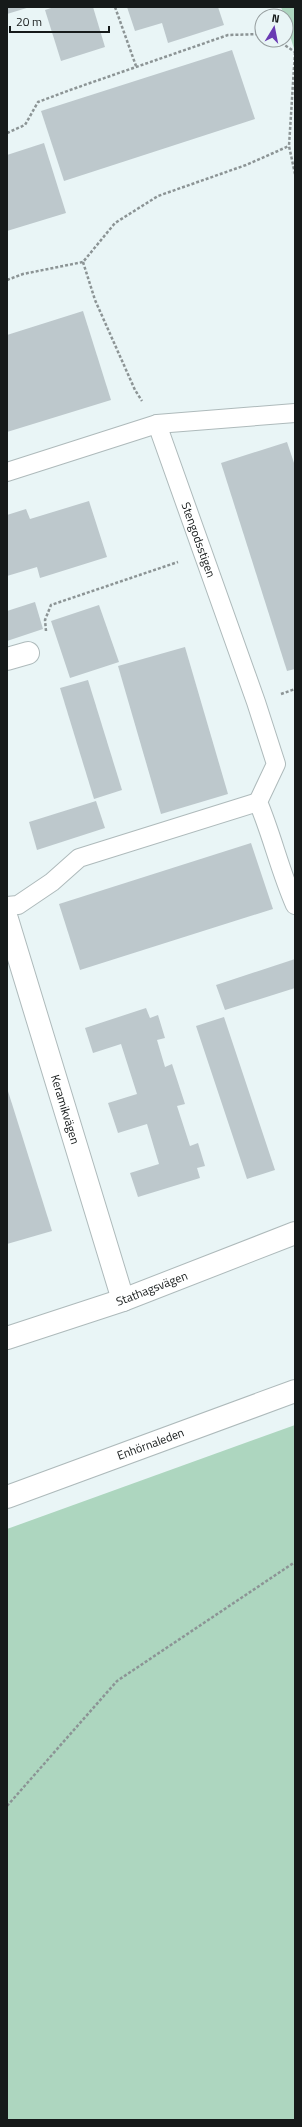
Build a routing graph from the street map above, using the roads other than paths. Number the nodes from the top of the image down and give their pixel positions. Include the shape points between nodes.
1 (295, 414) edge
2 (157, 424) junction
3 (7, 472) edge
4 (28, 653) road end
5 (7, 659) edge
6 (258, 802) junction
7 (295, 905) edge
8 (7, 906) edge
9 (7, 919) edge
10 (295, 1233) edge
11 (123, 1300) junction
12 (7, 1338) edge
13 (295, 1391) edge
14 (7, 1497) edge

1 - 2 lane
2 - 3 lane
2 - 6 lane, Stengodsstigen via 276,764
4 - 5 street
6 - 7 lane
6 - 8 lane via 79,858 52,882 18,905
9 - 11 street, Keramikvägen
10 - 11 street, Stathagsvägen
11 - 12 street, Stathagsvägen
13 - 14 street, Enhörnaleden

